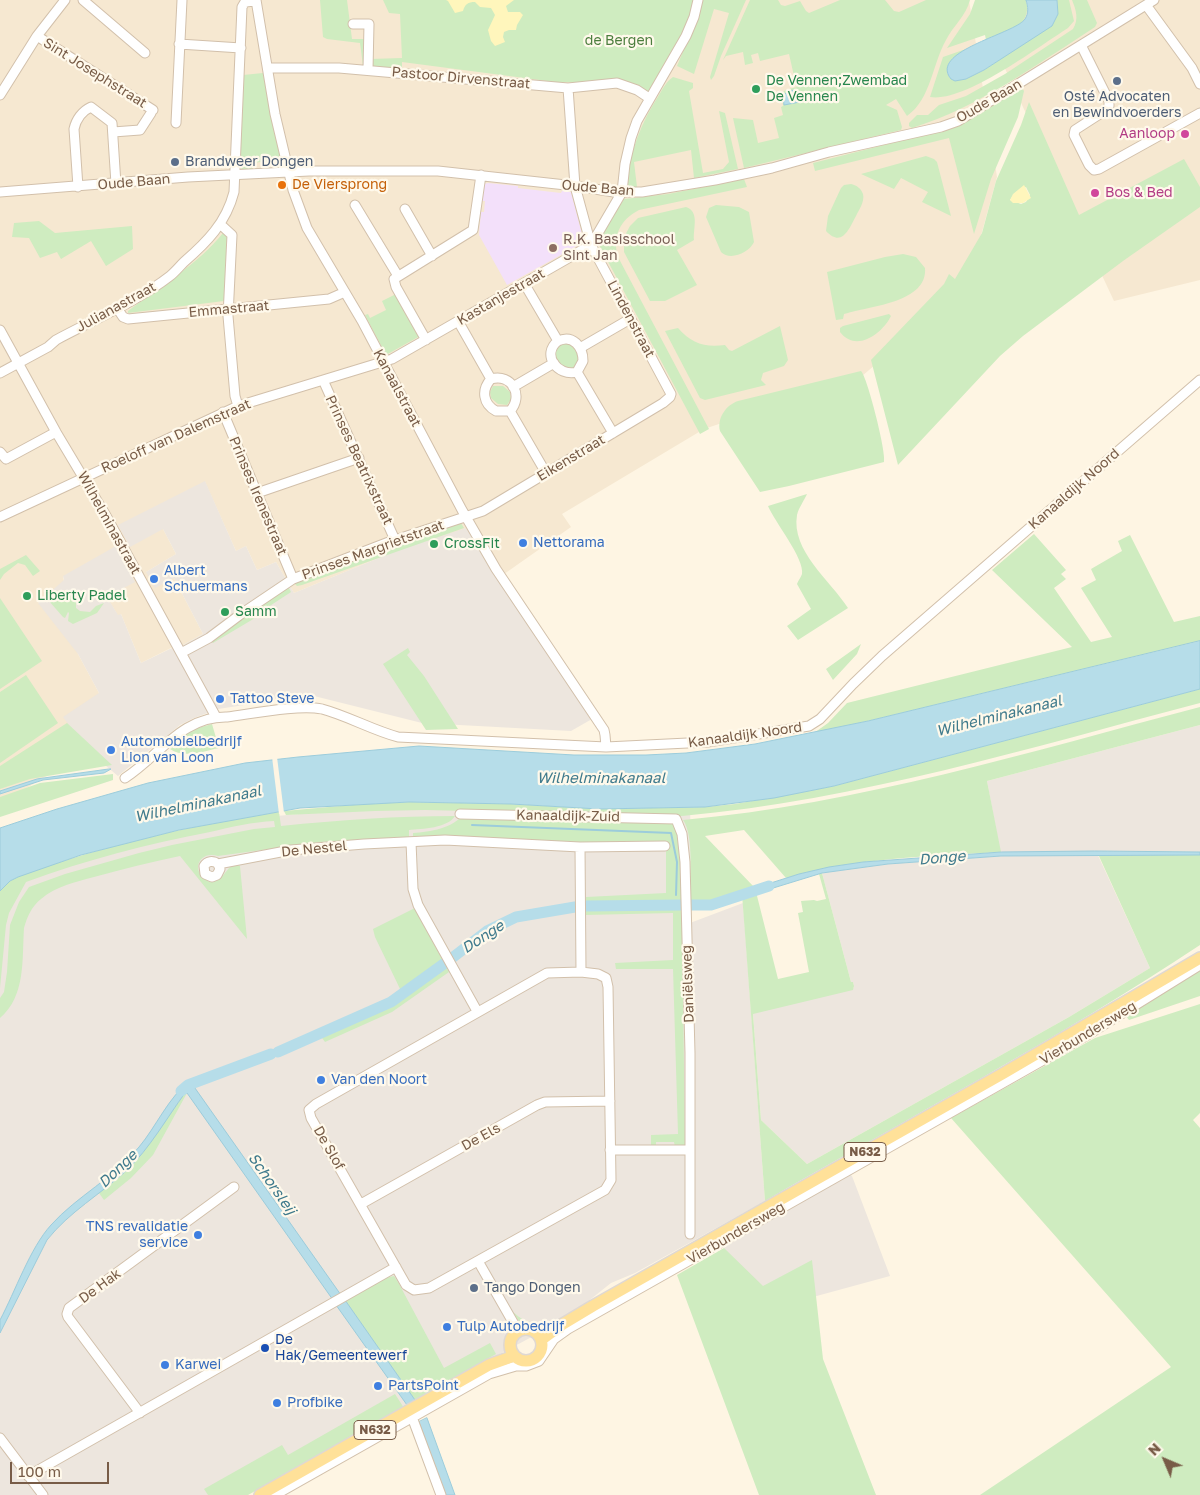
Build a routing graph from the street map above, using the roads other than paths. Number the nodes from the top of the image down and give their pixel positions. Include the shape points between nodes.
1 (65, 0) edge
2 (83, 0) edge
3 (182, 0) edge
4 (256, 0) edge
5 (698, 0) edge
6 (1150, 2) edge
7 (353, 24) dead end
8 (37, 36) junction
9 (179, 44) junction
10 (1081, 45) junction
11 (241, 48) junction
12 (145, 53) dead end
13 (1200, 63) edge
14 (268, 68) junction
15 (1192, 68) junction
16 (368, 70) junction
17 (1200, 84) edge
18 (568, 88) junction
19 (1, 91) edge
20 (649, 98) junction
21 (1200, 113) edge
22 (176, 123) dead end
23 (113, 132) junction
24 (288, 172) junction
25 (235, 175) junction
26 (481, 176) junction
27 (116, 184) junction
28 (575, 186) junction
29 (78, 187) junction
30 (0, 192) edge
31 (622, 192) junction
32 (356, 205) dead end
33 (405, 209) dead end
34 (220, 224) junction
35 (591, 245) junction
36 (432, 256) junction
37 (398, 276) junction
38 (524, 283) junction
39 (345, 292) junction
40 (118, 308) junction
41 (229, 309) junction
42 (630, 319) junction
43 (458, 321) junction
44 (0, 330) edge
45 (426, 340) junction
46 (558, 341) junction
47 (580, 348) junction
48 (382, 362) junction
49 (18, 363) junction
50 (554, 364) junction
51 (577, 372) junction
52 (0, 373) edge
53 (491, 379) junction
54 (323, 380) junction
55 (1200, 380) edge
56 (514, 387) junction
57 (671, 394) joint
58 (238, 406) junction
59 (510, 411) junction
60 (223, 412) junction
61 (56, 432) junction
62 (613, 433) junction
63 (0, 452) edge
64 (359, 458) junction
65 (546, 473) junction
66 (84, 477) junction
67 (257, 493) junction
68 (0, 518) edge
69 (466, 518) junction
70 (395, 540) junction
71 (293, 579) junction
72 (181, 653) junction
73 (216, 717) junction
74 (606, 747) junction
75 (125, 778) dead end
76 (460, 814) dead end
77 (676, 819) joint
78 (411, 842) junction
79 (665, 846) dead end
80 (580, 847) junction
81 (218, 864) dead end
82 (1200, 958) edge
83 (1200, 965) edge
84 (581, 972) junction
85 (477, 1011) junction
86 (1116, 1013) junction
87 (610, 1101) junction
88 (610, 1150) junction
89 (689, 1150) junction
90 (234, 1186) dead end
91 (361, 1204) junction
92 (690, 1234) dead end
93 (478, 1261) junction
94 (396, 1267) junction
95 (595, 1310) junction
96 (518, 1331) junction
97 (539, 1337) junction
98 (512, 1351) junction
99 (140, 1413) junction
100 (412, 1418) junction
101 (0, 1438) edge
102 (28, 1476) junction
103 (43, 1495) edge
104 (260, 1495) edge
105 (274, 1495) edge
106 (441, 1495) edge

1 - 8 street, Sint Josephstraat
2 - 12 street
3 - 9 street
4 - 11 street via 245,2 242,7
4 - 14 street, Kanaalstraat
5 - 20 street via 686,36
6 - 10 street, Oude Baan
6 - 15 street
7 - 16 street via 368,24
8 - 19 street, Sint Josephstraat
8 - 23 street, Sint Josephstraat via 152,111 140,130
9 - 11 street
9 - 22 street
10 - 21 street via 1109,101 1106,110 1075,130 1074,135 1094,170
10 - 31 street, Oude Baan via 966,116 941,127 715,180
11 - 25 street
13 - 15 street
14 - 16 street, Pastoor Dirvenstraat
14 - 24 street, Kanaalstraat
15 - 17 street
16 - 18 street, Pastoor Dirvenstraat
18 - 20 street, Pastoor Dirvenstraat via 618,83
18 - 28 street, Lindenstraat
20 - 31 street via 631,138
23 - 27 street
23 - 29 street via 110,120 91,107 84,110 74,129
24 - 25 street, Oude Baan
24 - 26 street, Oude Baan via 438,171
24 - 39 street, Kanaalstraat via 307,228
25 - 27 street, Oude Baan
25 - 34 street, Julianastraat via 231,204
26 - 28 street, Oude Baan
26 - 36 street via 473,230
27 - 29 street, Oude Baan
28 - 31 street, Oude Baan
28 - 35 street, Lindenstraat
29 - 30 street, Oude Baan
31 - 35 street
32 - 37 street
33 - 36 street
34 - 40 street, Julianastraat via 170,276
34 - 41 street via 232,235
35 - 38 street, Kastanjestraat
35 - 42 street, Lindenstraat
36 - 37 street
37 - 45 street via 394,279 396,287
38 - 43 street, Kastanjestraat
38 - 46 street
39 - 41 street, Emmastraat via 329,299
39 - 48 street, Kanaalstraat
40 - 41 street, Emmastraat via 128,319
40 - 49 street, Julianastraat
41 - 58 street
42 - 47 street
42 - 57 street, Lindenstraat
43 - 45 street, Kastanjestraat
43 - 53 street
44 - 49 street, Wilhelminastraat
45 - 48 street, Kastanjestraat
46 - 47 street via 569,339
46 - 50 street via 551,350
47 - 51 street via 583,361
48 - 54 street, Roeloff van Dalemstraat
48 - 69 street, Kanaalstraat
49 - 52 street, Julianastraat
49 - 61 street, Wilhelminastraat
50 - 51 street via 566,373
50 - 56 street
51 - 62 street
53 - 56 street via 508,380
53 - 59 street via 485,390 486,402 496,411
54 - 58 street, Roeloff van Dalemstraat
54 - 64 street, Prinses Beatrixstraat
55 - 74 street, Kanaaldijk Noord via 882,656 820,719 809,726 708,742
56 - 59 street via 516,403
57 - 62 street, Eikenstraat via 668,400
58 - 60 street, Roeloff van Dalemstraat
59 - 65 street
60 - 66 street, Roeloff van Dalemstraat
60 - 67 street, Prinses Irenestraat
61 - 63 street via 6,459
61 - 66 street, Wilhelminastraat
62 - 65 street, Eikenstraat
64 - 67 street
64 - 70 street, Prinses Beatrixstraat
65 - 69 street, Eikenstraat
66 - 68 street, Roeloff van Dalemstraat
66 - 72 street, Wilhelminastraat
67 - 71 street, Prinses Irenestraat
69 - 70 street, Prinses Margrietstraat
69 - 74 street, Kanaalstraat via 505,583 604,730
70 - 71 street, Prinses Margrietstraat
71 - 72 street, Prinses Margrietstraat via 209,638
72 - 73 street, Wilhelminastraat
73 - 74 street, Kanaaldijk Noord via 306,708 330,712 398,737
73 - 75 street, Kanaaldijk Noord via 180,731
76 - 77 street, Kanaaldijk-Zuid
77 - 89 street, Daniëlsweg via 682,834 685,871
78 - 80 street, De Nestel via 445,840
78 - 81 street, De Nestel via 291,850
78 - 85 street via 418,905
79 - 80 street, De Nestel
80 - 84 street
82 - 86 main road, Vierbundersweg / N632
83 - 86 street, Vierbundersweg
84 - 85 street, De Slof via 547,973
84 - 87 street, De Slof via 606,978
85 - 91 street, De Slof via 309,1110
86 - 95 main road, Vierbundersweg / N632
87 - 88 street, De Slof
87 - 91 street, De Els via 545,1102
88 - 89 street
88 - 93 street, De Slof via 611,1180 605,1190
89 - 92 street, Daniëlsweg
90 - 99 street, De Hak via 69,1308 68,1317
91 - 94 street, De Slof
93 - 94 street, De Slof via 421,1290 406,1285
93 - 96 street
94 - 99 street
95 - 97 main road, Vierbundersweg / N632
95 - 100 street, Vierbundersweg via 554,1339 539,1361 489,1374
96 - 97 main road, N632 via 528,1328
96 - 98 main road via 511,1337
97 - 98 main road, N632 via 541,1351 534,1359 523,1361
98 - 104 main road, N632
99 - 102 street
100 - 105 street, Vierbundersweg
100 - 106 street
101 - 102 street
102 - 103 street

